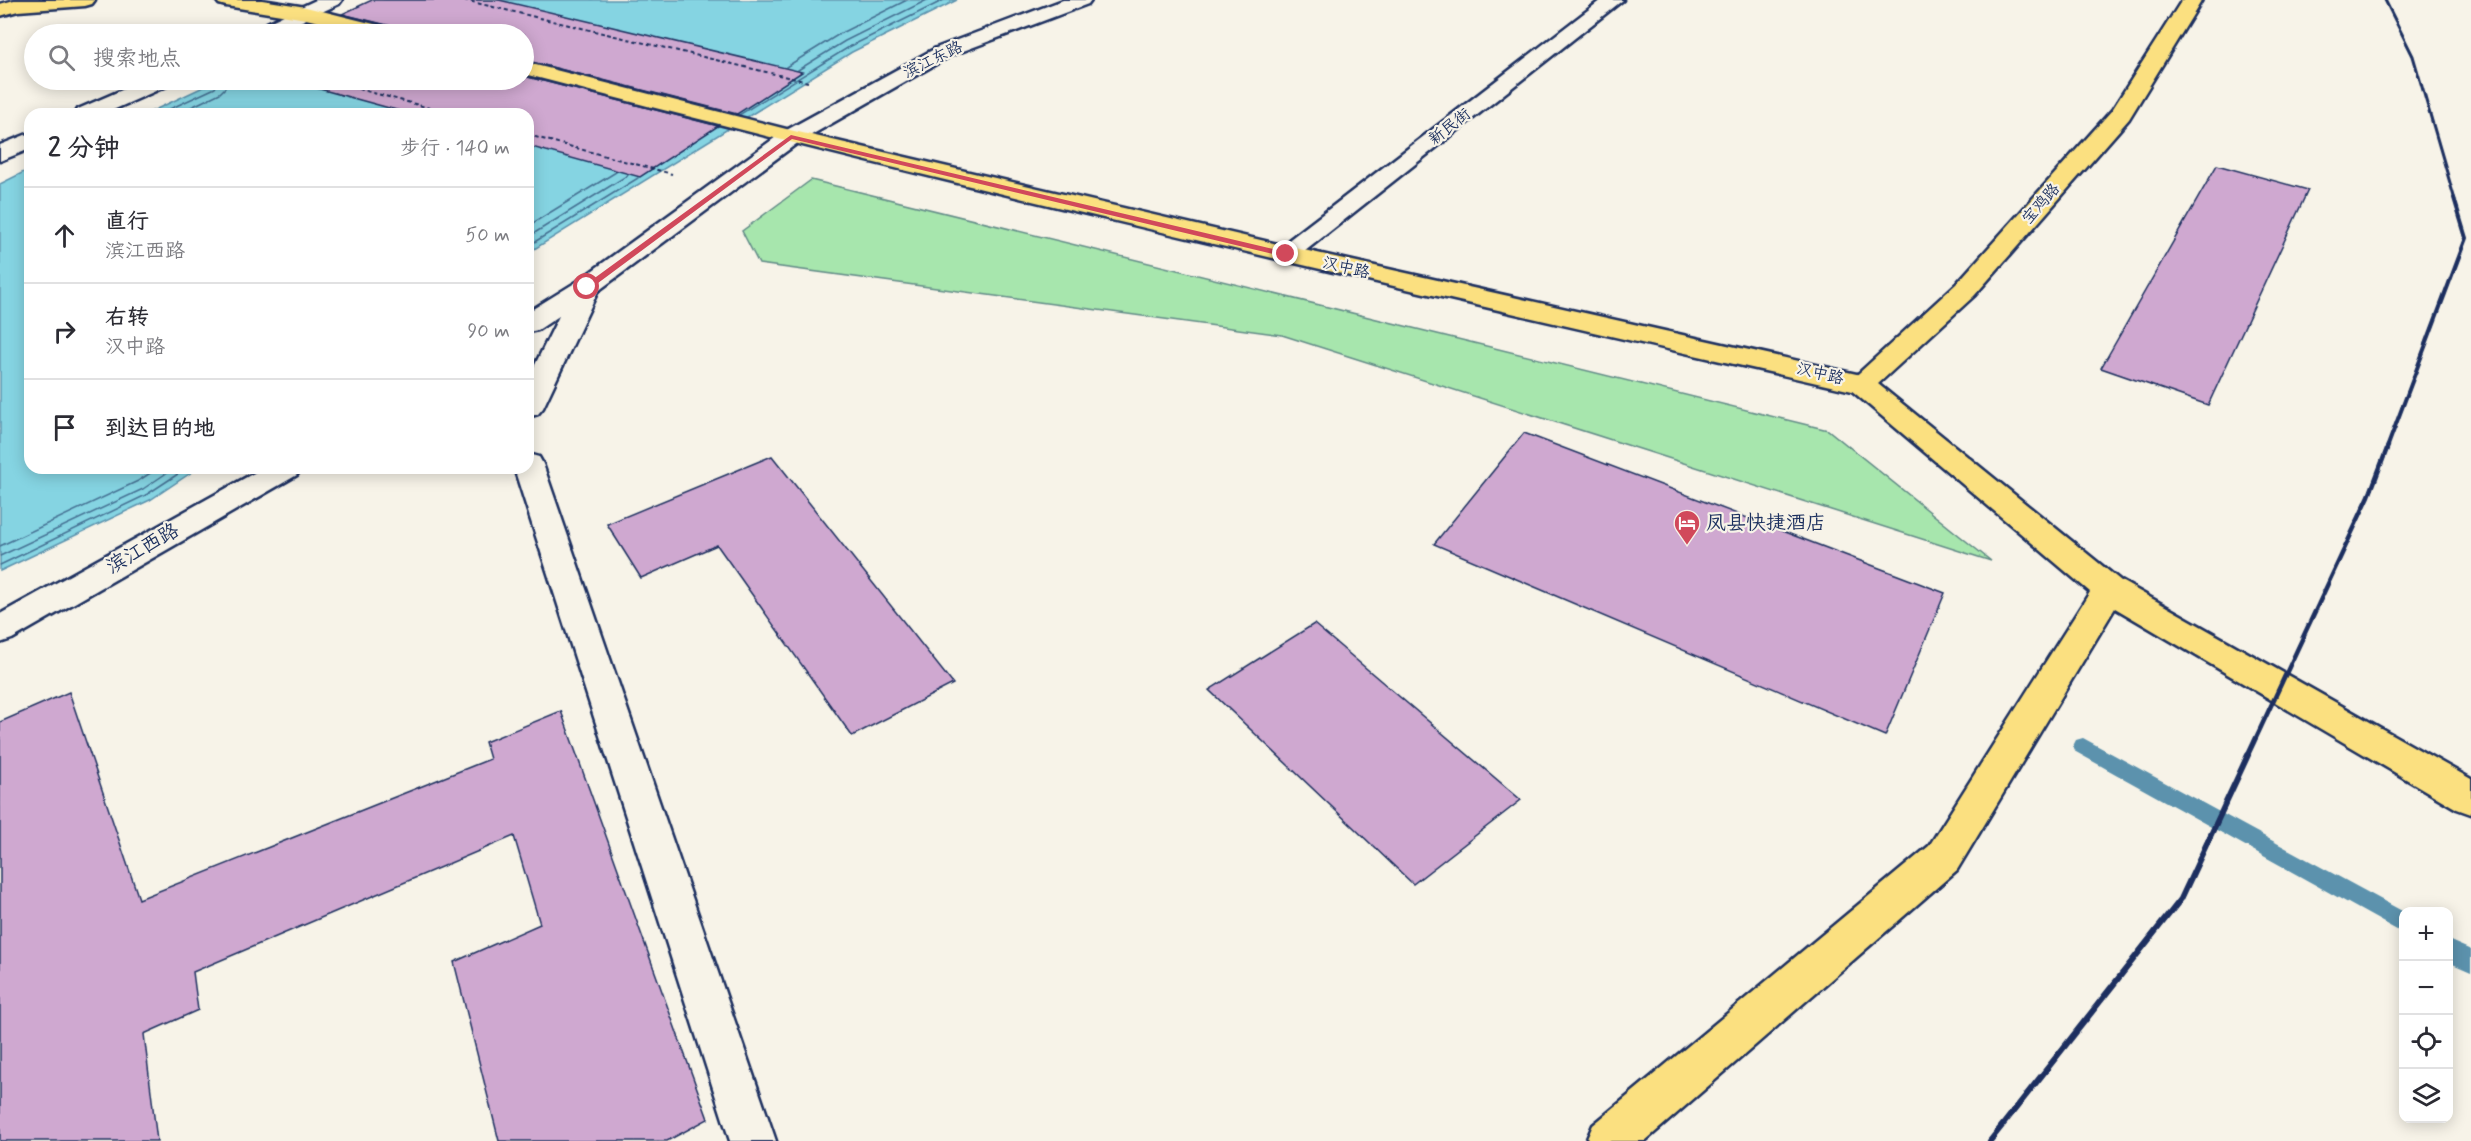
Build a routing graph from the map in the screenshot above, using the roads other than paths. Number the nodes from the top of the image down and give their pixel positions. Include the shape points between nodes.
1 (85, 0) edge
2 (226, 0) edge
3 (322, 0) edge
4 (1082, 0) edge
5 (1613, 0) edge
6 (2192, 0) edge
7 (331, 9) edge
8 (0, 10) edge
9 (306, 13) junction
10 (281, 24) edge
11 (368, 24) edge
12 (534, 71) edge
13 (139, 90) edge
14 (99, 108) edge
15 (791, 137) junction
16 (24, 143) edge
17 (0, 154) edge
18 (1286, 254) junction
19 (587, 287) junction
20 (534, 320) edge
21 (1861, 384) junction
22 (534, 396) edge
23 (275, 474) edge
24 (531, 474) edge
25 (2109, 589) junction
26 (0, 630) edge
27 (2471, 798) edge
28 (753, 1141) edge
29 (1609, 1141) edge

1 - 8 main road
2 - 9 main road
3 - 9 main road
4 - 15 street, 滨江东路 via 943,52
5 - 18 street, 新民街
6 - 21 main road, 宝鸡路 via 2121,114 1965,290
7 - 9 main road
7 - 11 main road
9 - 10 street
12 - 15 main road, 汉中路
13 - 14 street
15 - 18 main road, 汉中路
15 - 19 street
16 - 17 street
18 - 21 main road, 汉中路
19 - 20 street
19 - 22 street
21 - 25 main road
23 - 26 street, 滨江西路
24 - 28 street
25 - 27 main road
25 - 29 main road via 1943,858

